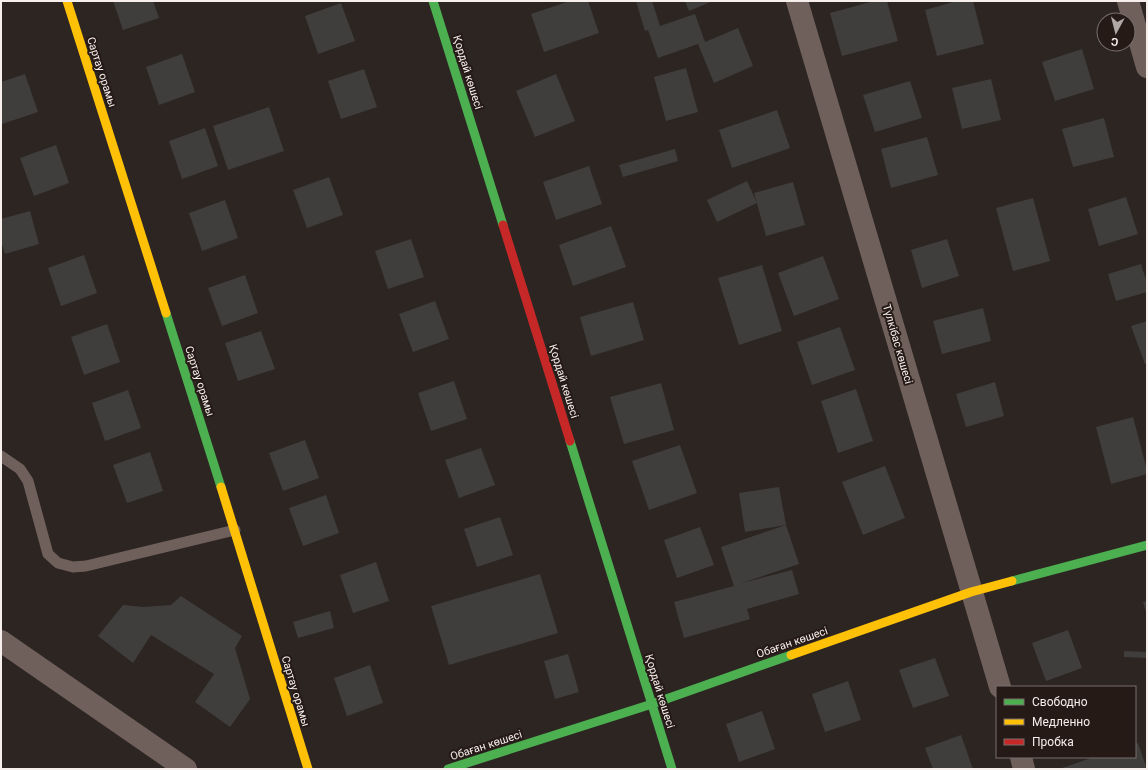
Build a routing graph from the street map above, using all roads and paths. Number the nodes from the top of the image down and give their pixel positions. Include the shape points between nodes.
1 (67, 1) edge
2 (433, 1) edge
3 (797, 1) edge
4 (1128, 1) edge
5 (1147, 67) edge
6 (1, 456) edge
7 (235, 530) junction
8 (1147, 545) edge
9 (971, 592) junction
10 (1, 641) edge
11 (1000, 686) edge
12 (652, 704) junction
13 (1021, 758) edge
14 (186, 769) edge
15 (308, 769) edge
16 (448, 769) edge
17 (672, 769) edge
18 (1024, 769) edge

1 - 7 street, Сартау орамы
2 - 12 street, Қордай көшесі
3 - 9 street, Түлкібас көшесі
4 - 5 street
6 - 7 lane via 20,469 28,481 48,554 58,563 73,567 86,566
7 - 15 street, Сартау орамы
8 - 9 street, Обаған көшесі
9 - 11 street, Түлкібас көшесі
9 - 12 street, Обаған көшесі
10 - 14 street
12 - 16 street, Обаған көшесі
12 - 17 street, Қордай көшесі
13 - 18 street

